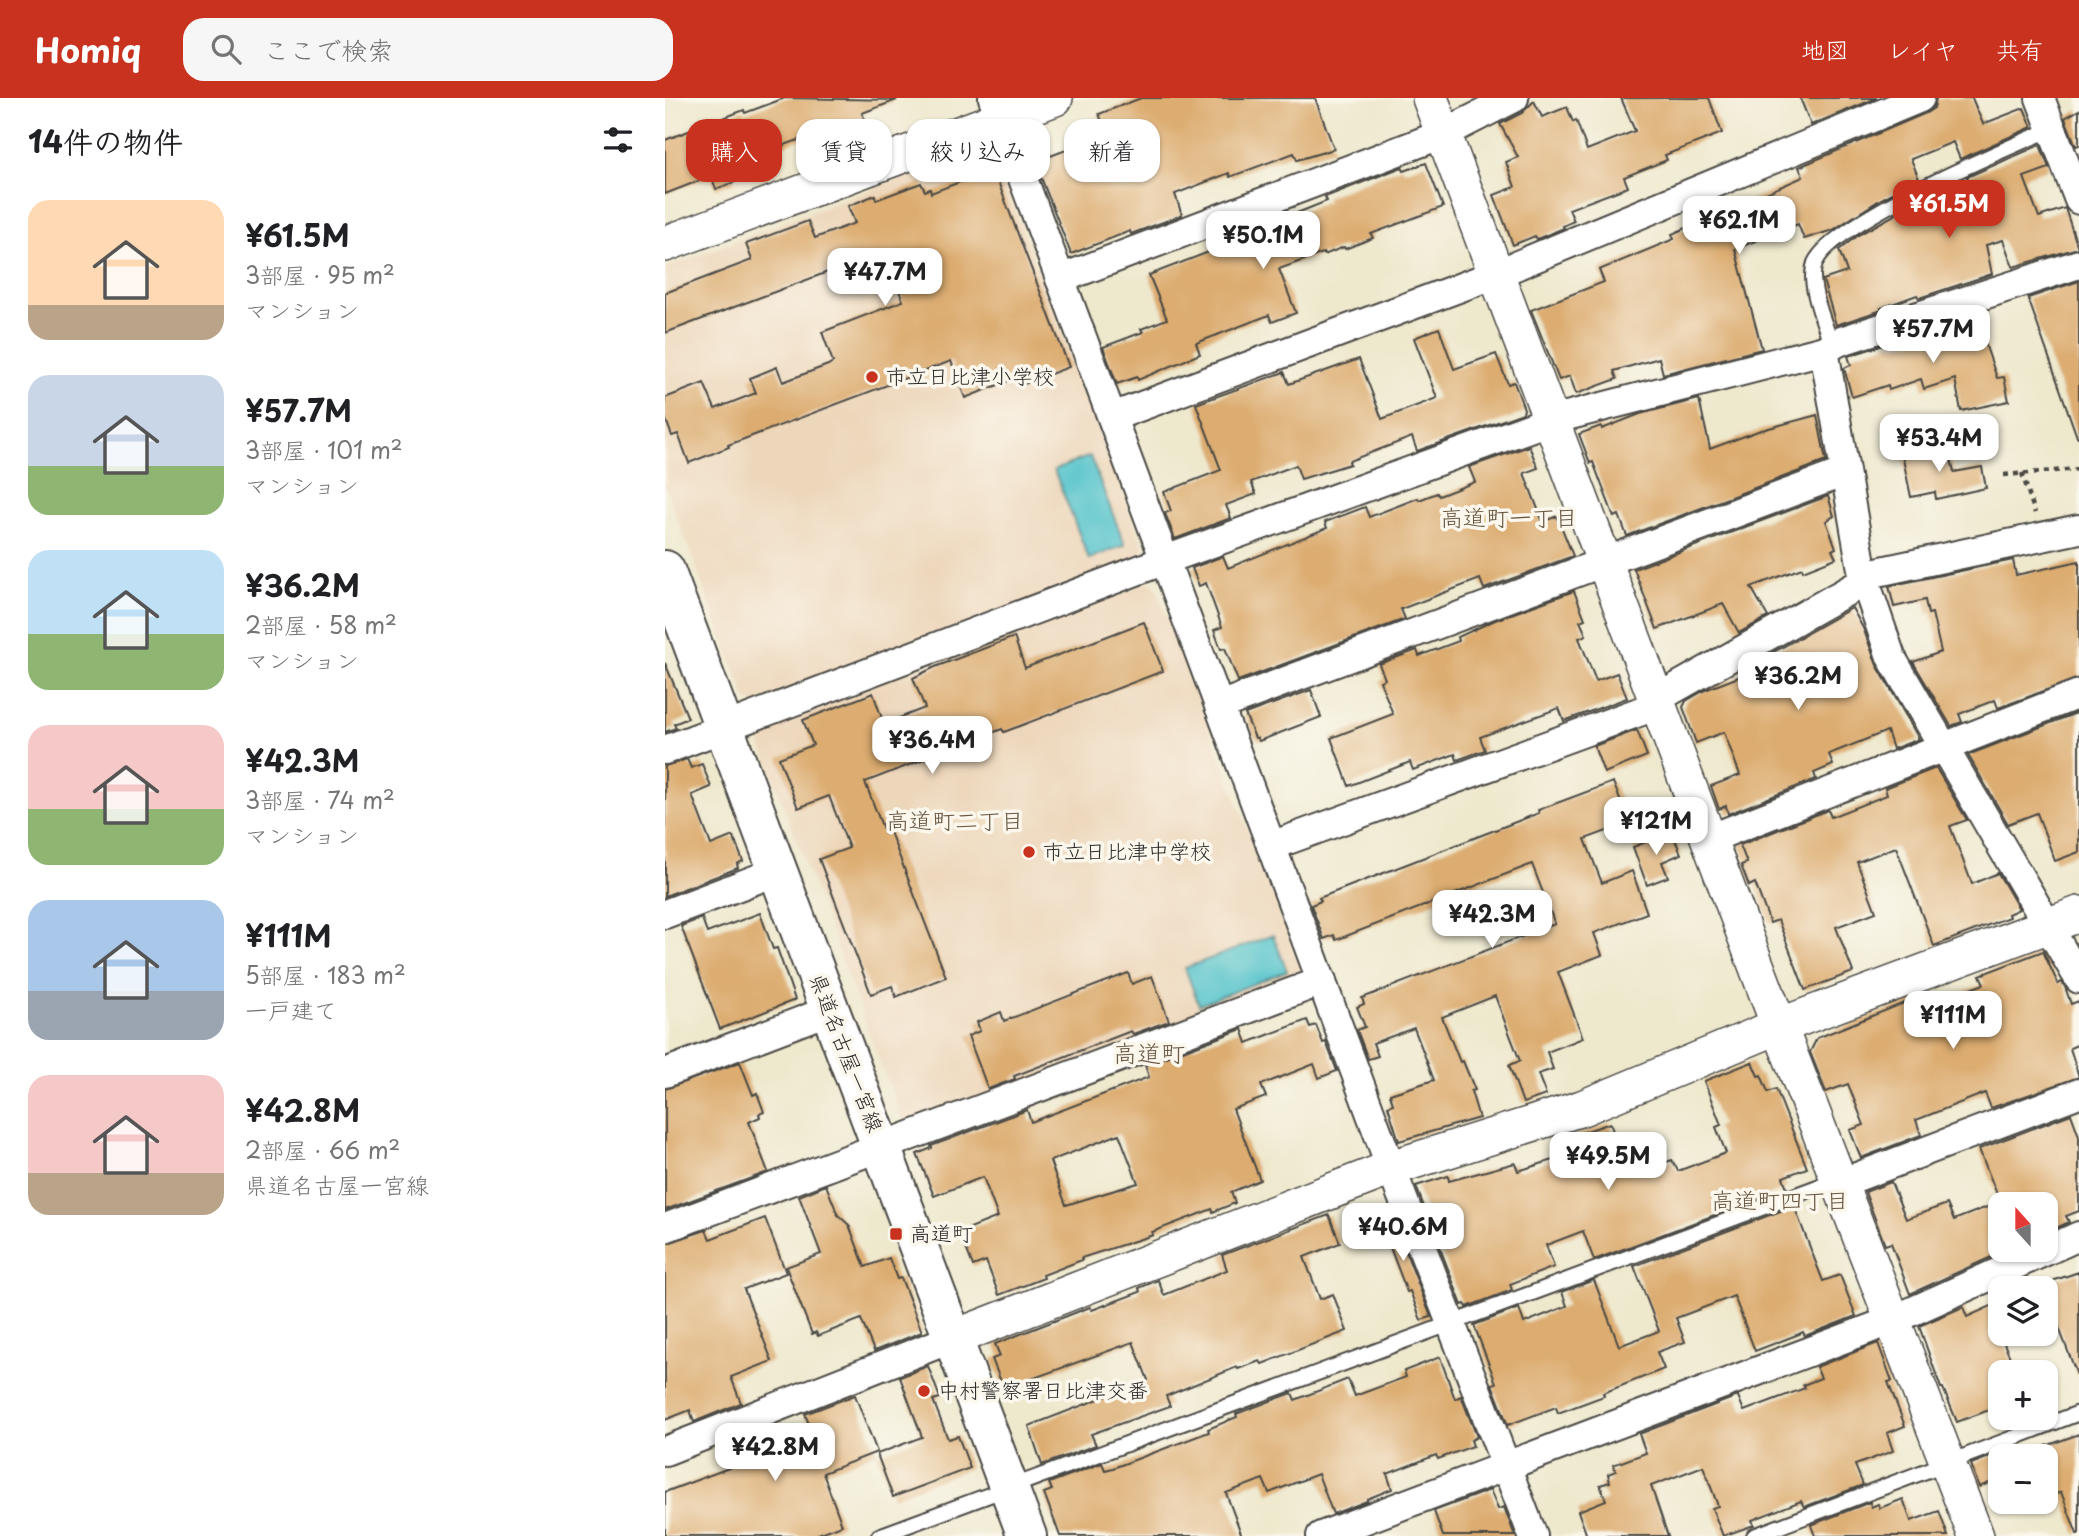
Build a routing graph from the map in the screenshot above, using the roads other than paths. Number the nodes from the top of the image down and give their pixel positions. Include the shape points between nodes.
1 (1055, 98) edge
2 (1430, 98) edge
3 (1514, 98) edge
4 (1920, 98) edge
5 (2040, 98) edge
6 (997, 108) edge
7 (2052, 129) junction
8 (1443, 134) junction
9 (2073, 167) edge
10 (2079, 200) edge
11 (665, 244) edge
12 (2079, 264) edge
13 (1496, 274) junction
14 (1061, 279) junction
15 (1828, 348) junction
16 (1112, 417) junction
17 (1551, 420) junction
18 (1845, 472) junction
19 (2079, 529) edge
20 (1165, 560) junction
21 (1604, 562) junction
22 (1864, 578) junction
23 (667, 580) edge
24 (2079, 694) edge
25 (1657, 702) junction
26 (1219, 706) junction
27 (724, 727) junction
28 (1944, 747) junction
29 (665, 750) edge
30 (1709, 839) junction
31 (1272, 846) junction
32 (778, 871) junction
33 (665, 914) edge
34 (2064, 919) edge
35 (2079, 979) edge
36 (1322, 981) junction
37 (830, 1010) junction
38 (1779, 1026) junction
39 (665, 1073) edge
40 (2079, 1093) edge
41 (882, 1148) junction
42 (1391, 1168) junction
43 (1840, 1181) junction
44 (665, 1228) edge
45 (2079, 1236) edge
46 (1893, 1320) junction
47 (1450, 1322) junction
48 (953, 1338) junction
49 (2079, 1413) edge
50 (665, 1451) edge
51 (1948, 1463) junction
52 (1506, 1466) junction
53 (1009, 1488) junction
54 (879, 1536) edge
55 (1027, 1536) edge
56 (1321, 1536) edge
57 (1533, 1536) edge
58 (1753, 1536) edge
59 (1976, 1536) edge

1 - 6 street
2 - 8 street
3 - 8 street
4 - 13 street
5 - 7 street
6 - 11 street
6 - 14 street
7 - 9 street
7 - 15 lane via 1963,167 1855,226 1823,251 1812,279
8 - 13 street
8 - 14 street
9 - 10 street
12 - 15 street
13 - 16 street
13 - 17 street
14 - 16 street
15 - 17 street
15 - 18 street
16 - 20 street
17 - 20 street
17 - 21 street
18 - 21 street
18 - 22 street
19 - 22 street
20 - 26 street
20 - 27 street
21 - 25 street
21 - 26 street
22 - 25 street
22 - 28 street via 1891,657
23 - 27 main road, 県道名古屋一宮線
24 - 28 street
25 - 30 street
25 - 31 street
26 - 31 street
27 - 29 street
27 - 32 main road, 県道名古屋一宮線
28 - 30 street
28 - 34 street
30 - 38 street
31 - 36 street
32 - 33 street
32 - 37 main road, 県道名古屋一宮線
34 - 35 street
34 - 38 street
36 - 41 street
36 - 42 street
37 - 39 street
37 - 41 main road, 県道名古屋一宮線
38 - 42 street via 1582,1108
38 - 43 street
40 - 43 street
41 - 44 street
41 - 48 main road, 県道名古屋一宮線
42 - 47 street
42 - 48 street
43 - 46 street
43 - 47 lane
45 - 46 street
46 - 51 street
46 - 52 street
47 - 52 street
47 - 53 lane
48 - 50 street
48 - 53 main road, 県道名古屋一宮線
49 - 51 lane
51 - 58 lane
51 - 59 street
52 - 56 street
52 - 57 street
53 - 54 lane
53 - 55 main road, 県道名古屋一宮線

